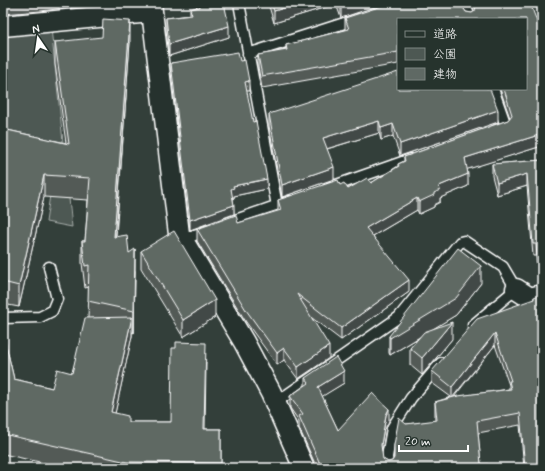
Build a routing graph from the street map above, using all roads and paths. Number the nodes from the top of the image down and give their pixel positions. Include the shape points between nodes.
1 (239, 3) edge
2 (465, 3) edge
3 (151, 8) edge
4 (370, 15) edge
5 (470, 18) edge
6 (3, 26) edge
7 (248, 54) junction
8 (493, 90) edge
9 (491, 131) edge
10 (417, 157) edge
11 (322, 190) edge
12 (300, 198) edge
13 (278, 206) junction
14 (183, 239) junction
15 (49, 267) dead end
16 (516, 289) junction
17 (542, 295) edge
18 (3, 318) edge
19 (464, 334) edge
20 (446, 357) edge
21 (276, 403) junction
22 (304, 468) edge
23 (388, 468) edge

1 - 7 lane
2 - 5 lane
3 - 6 street
3 - 14 street via 179,234
4 - 7 lane
7 - 13 lane
8 - 9 lane via 506,126
10 - 11 lane
12 - 13 lane
13 - 14 lane
14 - 21 street via 244,342
15 - 18 lane via 57,299 52,311 40,317
16 - 17 street via 530,298
16 - 19 lane
16 - 21 lane via 503,267 464,241 460,242 399,318
20 - 23 lane via 411,398 392,428 387,457
21 - 22 street

